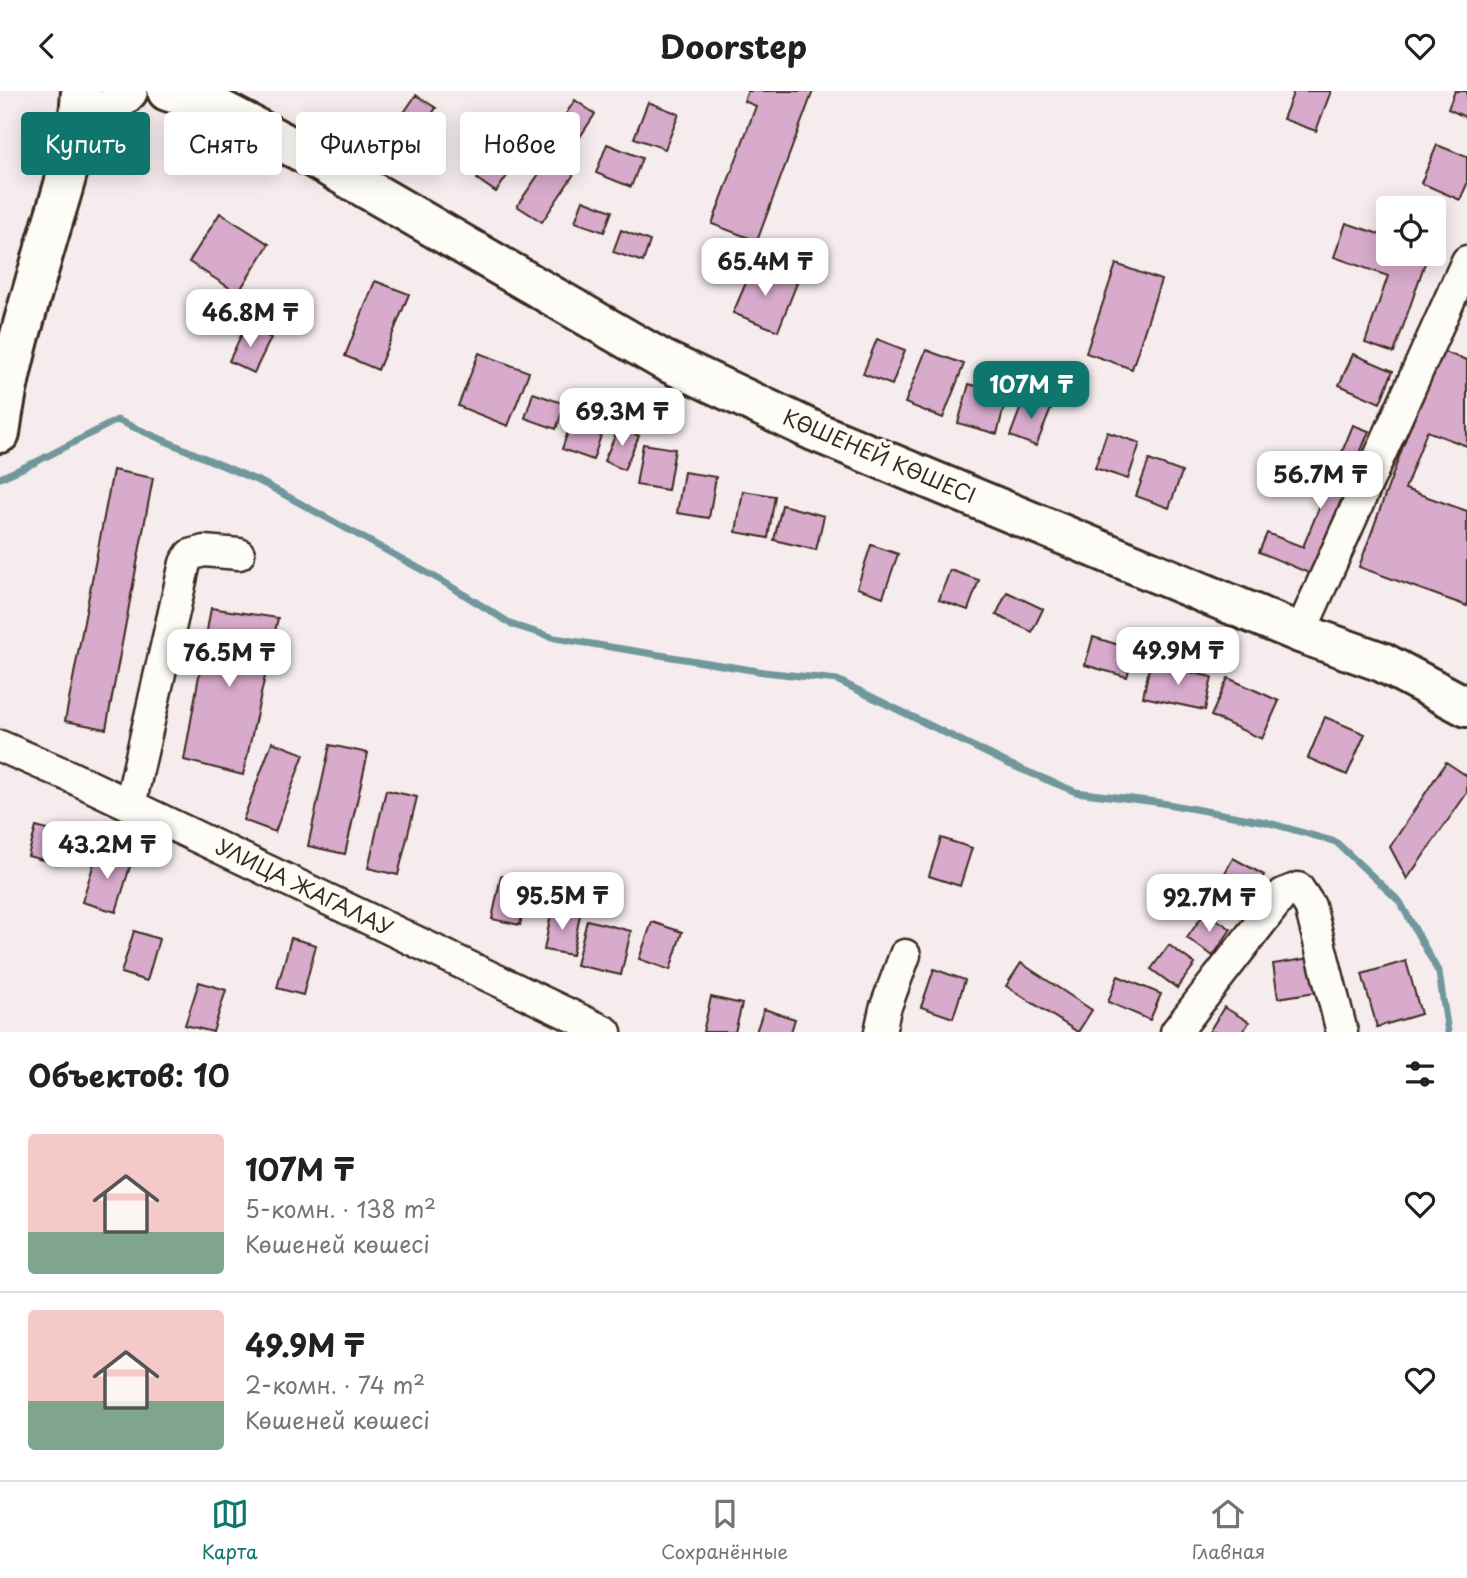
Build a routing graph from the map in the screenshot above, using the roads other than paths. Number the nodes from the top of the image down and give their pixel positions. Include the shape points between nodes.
1 (81, 91) edge
2 (128, 91) edge
3 (167, 91) edge
4 (235, 91) edge
5 (296, 146) edge
6 (296, 149) edge
7 (343, 175) edge
8 (64, 183) junction
9 (1467, 261) edge
10 (1, 423) edge
11 (239, 554) dead end
12 (1300, 633) junction
13 (1467, 707) edge
14 (0, 746) edge
15 (131, 805) junction
16 (905, 955) dead end
17 (606, 1032) edge
18 (880, 1032) edge
19 (1176, 1032) edge
20 (1342, 1032) edge

1 - 8 main road
2 - 8 main road via 98,120
3 - 6 main road via 212,105
4 - 5 main road via 260,120
7 - 12 main road, КӨШЕНЕЙ КӨШЕСІ via 663,360 816,432
8 - 10 main road via 21,330
9 - 12 street
11 - 15 street via 204,551 190,555 186,563
12 - 13 main road, КӨШЕНЕЙ КӨШЕСІ via 1382,662
14 - 15 street, УЛИЦА ЖАГАЛАУ
15 - 17 street, УЛИЦА ЖАГАЛАУ
16 - 18 street
19 - 20 street via 1283,894 1298,888 1310,906

